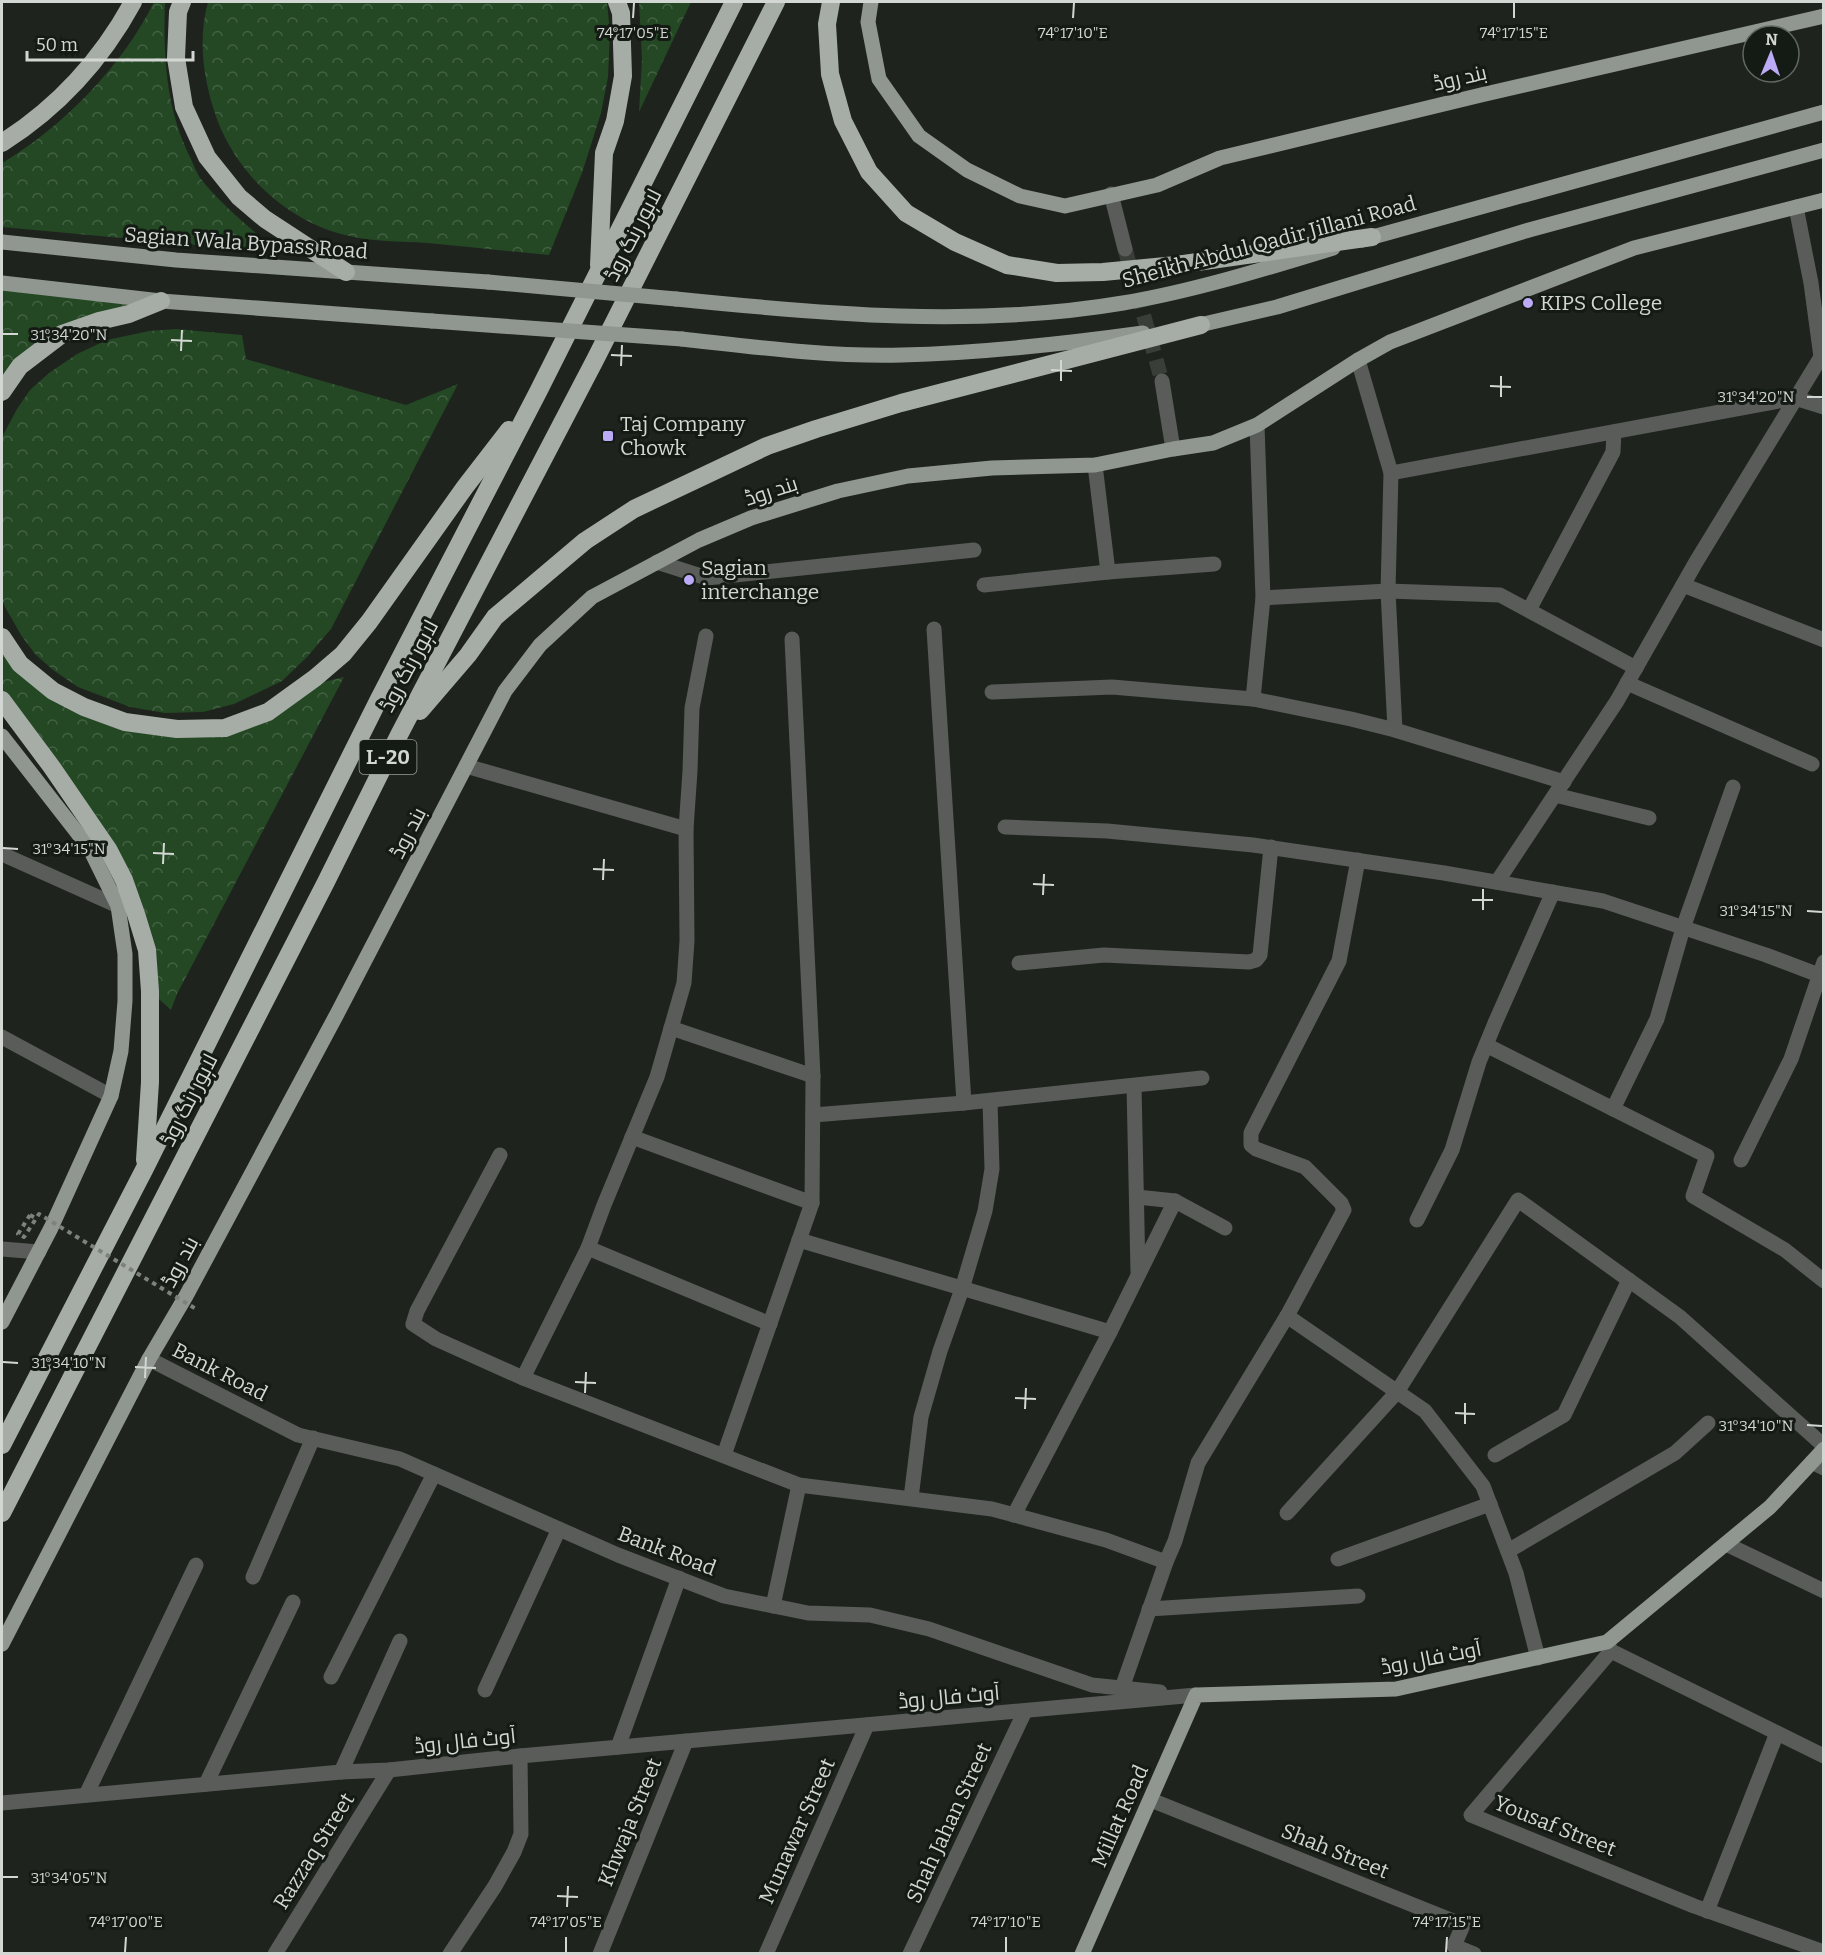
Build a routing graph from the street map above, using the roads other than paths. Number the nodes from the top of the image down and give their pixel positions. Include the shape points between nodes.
1 (133, 2) edge
2 (182, 2) edge
3 (617, 2) edge
4 (734, 2) edge
5 (777, 2) edge
6 (831, 2) edge
7 (871, 2) edge
8 (1824, 16) edge
9 (1824, 112) edge
10 (2, 143) edge
11 (1824, 150) edge
12 (1111, 194) junction
13 (1824, 200) edge
14 (1796, 207) junction
15 (1372, 237) junction
16 (2, 242) edge
17 (1125, 249) tunnel mouth
18 (599, 270) junction
19 (346, 272) junction
20 (488, 282) joint
21 (2, 284) edge
22 (161, 301) junction
23 (1201, 325) junction
24 (1358, 360) junction
25 (1162, 381) tunnel mouth
26 (2, 392) edge
27 (538, 392) junction
28 (1795, 398) junction
29 (1824, 407) edge
30 (1257, 425) junction
31 (1614, 432) junction
32 (1173, 449) junction
33 (1095, 465) junction
34 (1391, 473) junction
35 (974, 550) dead end
36 (657, 562) junction
37 (1214, 564) dead end
38 (1108, 572) junction
39 (984, 585) dead end
40 (1683, 585) junction
41 (1388, 591) junction
42 (1263, 598) junction
43 (1529, 610) junction
44 (934, 629) dead end
45 (706, 636) dead end
46 (2, 637) edge
47 (792, 639) dead end
48 (1824, 640) edge
49 (1636, 668) junction
50 (1627, 683) junction
51 (992, 692) dead end
52 (1253, 699) junction
53 (2, 700) edge
54 (1395, 730) junction
55 (399, 735) junction
56 (2, 736) edge
57 (1812, 764) dead end
58 (465, 766) junction
59 (1733, 787) dead end
60 (1559, 788) junction
61 (1649, 818) dead end
62 (1005, 827) dead end
63 (686, 829) junction
64 (1271, 847) junction
65 (2, 854) edge
66 (1358, 860) junction
67 (1497, 882) junction
68 (1553, 892) junction
69 (118, 906) junction
70 (1683, 928) junction
71 (1019, 963) dead end
72 (1822, 971) edge
73 (671, 1028) junction
74 (2, 1037) edge
75 (1486, 1045) junction
76 (813, 1076) junction
77 (1203, 1078) dead end
78 (1134, 1086) junction
79 (111, 1096) junction
80 (990, 1101) junction
81 (964, 1103) junction
82 (1613, 1109) junction
83 (813, 1115) junction
84 (632, 1137) junction
85 (500, 1155) dead end
86 (1741, 1160) dead end
87 (145, 1168) junction
88 (1137, 1197) junction
89 (1175, 1201) junction
90 (812, 1203) junction
91 (1417, 1220) dead end
92 (1225, 1228) dead end
93 (799, 1240) junction
94 (588, 1248) junction
95 (2, 1249) edge
96 (39, 1252) junction
97 (1138, 1275) junction
98 (1629, 1280) junction
99 (1824, 1281) edge
100 (962, 1290) junction
101 (1287, 1316) junction
102 (2, 1322) edge
103 (770, 1323) junction
104 (1110, 1332) junction
105 (149, 1359) junction
106 (523, 1378) junction
107 (1397, 1392) junction
108 (1708, 1423) dead end
109 (313, 1438) junction
110 (2, 1445) edge
111 (1824, 1448) edge
112 (724, 1455) junction
113 (1495, 1455) dead end
114 (1818, 1465) edge
115 (434, 1474) junction
116 (799, 1485) junction
117 (911, 1498) junction
118 (1490, 1504) junction
119 (2, 1513) edge
120 (1287, 1513) dead end
121 (1014, 1515) junction
122 (559, 1529) junction
123 (1726, 1544) junction
124 (1508, 1551) junction
125 (1338, 1559) dead end
126 (1166, 1562) junction
127 (196, 1565) dead end
128 (253, 1576) dead end
129 (679, 1578) junction
130 (1824, 1591) edge
131 (1358, 1596) dead end
132 (293, 1602) dead end
133 (773, 1606) junction
134 (1149, 1609) junction
135 (400, 1641) dead end
136 (2, 1644) edge
137 (1609, 1646) junction
138 (1538, 1658) junction
139 (331, 1677) dead end
140 (1122, 1688) junction
141 (485, 1690) dead end
142 (1196, 1695) junction
143 (1025, 1711) junction
144 (867, 1725) junction
145 (1777, 1733) junction
146 (686, 1741) junction
147 (618, 1747) junction
148 (520, 1756) junction
149 (1824, 1756) edge
150 (389, 1770) junction
151 (341, 1772) junction
152 (206, 1784) junction
153 (86, 1795) junction
154 (1151, 1800) junction
155 (2, 1803) edge
156 (1707, 1911) junction
157 (1823, 1951) edge
158 (1467, 1952) edge
159 (275, 1953) edge
160 (450, 1953) edge
161 (600, 1953) edge
162 (766, 1953) edge
163 (910, 1953) edge
164 (1082, 1953) edge

1 - 10 highway via 79,79 48,109
2 - 19 highway via 176,57 184,107 207,157 239,197 265,219
3 - 18 highway via 621,13 623,76 615,121 604,153
4 - 18 highway, لاہور رنگ روڈ / L-20
5 - 55 highway, لاہور رنگ روڈ / L-20, bridge
6 - 15 highway via 827,24 830,74 843,121 869,172 906,213 955,242 1007,265 1057,273 1103,272
7 - 12 main road, بند روڈ via 868,22 879,79 919,136 967,170 1020,196 1065,206
8 - 12 main road, بند روڈ via 1288,141 1220,158 1157,185
9 - 15 main road, Sheikh Abdul Qadir Jillani Road
11 - 23 main road via 1528,230 1277,307
12 - 17 street
13 - 14 main road, بند روڈ
14 - 24 main road, بند روڈ via 1634,248 1390,342
14 - 28 street via 1821,357
15 - 20 main road, Sheikh Abdul Qadir Jillani Road, bridge via 1216,282 1124,303 1059,312 840,314
16 - 19 main road, Sagian Wala Bypass Road
18 - 27 highway, لاہور رنگ روڈ / L-20, bridge
19 - 20 main road, Sagian Wala Bypass Road
21 - 22 main road
22 - 23 main road, bridge via 802,351 901,355 1019,348
22 - 26 highway via 62,334 20,366
23 - 55 highway via 816,429 767,446 634,509 585,541 495,617 468,655
24 - 30 main road, بند روڈ
24 - 34 street
25 - 32 street
27 - 46 highway via 343,654 268,712 225,728 177,729 125,722 84,708 52,691 20,664
27 - 87 highway, لاہور رنگ روڈ / L-20 via 379,699
28 - 29 street
28 - 31 street
28 - 40 street
30 - 32 main road, بند روڈ via 1213,443
30 - 42 street
31 - 34 street
31 - 43 street via 1613,452
32 - 33 main road, بند روڈ
33 - 36 main road, بند روڈ via 992,468 908,476 838,491 751,518
33 - 38 street
34 - 41 street
35 - 36 street via 707,578
36 - 58 main road, بند روڈ via 592,597 540,645 505,691
37 - 38 street
38 - 39 street
40 - 48 street
40 - 49 street
41 - 42 street
41 - 43 street via 1500,595
41 - 54 street
42 - 52 street
43 - 49 street
44 - 81 street
45 - 63 street via 692,708
47 - 76 street
49 - 50 street
50 - 57 street
50 - 60 street
51 - 52 street via 1112,687
52 - 54 street
53 - 87 highway via 108,849 124,880 147,950 150,1082
54 - 60 street
55 - 119 highway, لاہور رنگ روڈ / L-20
56 - 69 main road via 90,849
58 - 63 street
58 - 105 main road, بند روڈ via 337,1014
59 - 70 street
60 - 61 street
60 - 67 street
62 - 64 street via 1107,831
63 - 73 street via 684,983
64 - 66 street
64 - 71 street via 1260,955 1256,960 1104,955
65 - 69 street
66 - 67 street
66 - 101 street via 1339,961 1251,1133 1251,1145 1305,1167 1344,1210
67 - 68 street
68 - 70 street via 1603,901
68 - 75 street
69 - 79 main road via 125,954 125,1001 121,1051
70 - 72 street
70 - 82 street via 1657,1019
72 - 86 street via 1791,1059
73 - 76 street
73 - 84 street via 657,1077
74 - 79 street
75 - 82 street
75 - 91 street via 1452,1150
76 - 83 street
77 - 78 street
78 - 80 street
78 - 88 street
79 - 96 main road
80 - 81 street
80 - 100 street via 992,1169
81 - 83 street
82 - 99 street via 1707,1156 1693,1196 1785,1250
83 - 90 street
84 - 90 street
84 - 94 street
85 - 106 street via 413,1324 436,1339
87 - 110 highway, لاہور رنگ روڈ / L-20
88 - 89 street
88 - 97 street
89 - 92 street
89 - 97 street
90 - 93 street
93 - 100 street
93 - 103 street
94 - 103 street
94 - 106 street
95 - 96 street
96 - 102 main road
97 - 104 street
98 - 107 street via 1518,1200
98 - 111 street via 1680,1317
98 - 113 street via 1564,1415
100 - 104 street
100 - 117 street via 921,1417
101 - 107 street
101 - 126 street via 1198,1462
103 - 112 street
104 - 121 street
105 - 109 street, Bank Road via 298,1435
105 - 136 main road, بند روڈ
106 - 112 street
107 - 118 street via 1425,1411 1483,1486
107 - 120 street
108 - 124 street via 1675,1452
109 - 115 street, Bank Road via 399,1459
109 - 128 street
111 - 114 main road, آوٹ فال روڈ
112 - 116 street
114 - 123 main road, آوٹ فال روڈ
115 - 122 street, Bank Road
115 - 139 street
116 - 117 street
116 - 133 street
117 - 121 street
118 - 124 street
118 - 125 street
121 - 126 street via 1106,1540
122 - 129 street, Bank Road
122 - 141 street
123 - 130 street
123 - 137 main road, آوٹ فال روڈ
124 - 138 street
126 - 134 street
127 - 153 street
129 - 133 street, Bank Road via 724,1596
129 - 147 street
131 - 134 street
132 - 152 street
133 - 140 street, Bank Road via 870,1615 900,1622 1092,1685
134 - 140 street
135 - 151 street
137 - 138 main road, آوٹ فال روڈ
137 - 145 street
137 - 156 street, Yousaf Street via 1471,1815
138 - 142 main road, آوٹ فال روڈ via 1396,1689
140 - 142 street, Bank Road
142 - 143 street, آوٹ فال روڈ
142 - 154 main road, Millat Road
143 - 144 street, آوٹ فال روڈ
143 - 163 street, Shah Jahan Street
144 - 146 street, آوٹ فال روڈ
144 - 162 street, Munawar Street
145 - 149 street
145 - 156 street
146 - 147 street, آوٹ فال روڈ
146 - 161 street, Khwaja Street
147 - 148 street, آوٹ فال روڈ
148 - 150 street, آوٹ فال روڈ
148 - 160 street via 521,1834 495,1886
150 - 151 street, آوٹ فال روڈ
150 - 159 street, Razzaq Street
151 - 152 street, آوٹ فال روڈ
152 - 153 street, آوٹ فال روڈ
153 - 155 street, آوٹ فال روڈ
154 - 158 street, Shah Street via 1463,1925 1454,1946
154 - 164 main road, Millat Road
156 - 157 street, Yousaf Street

